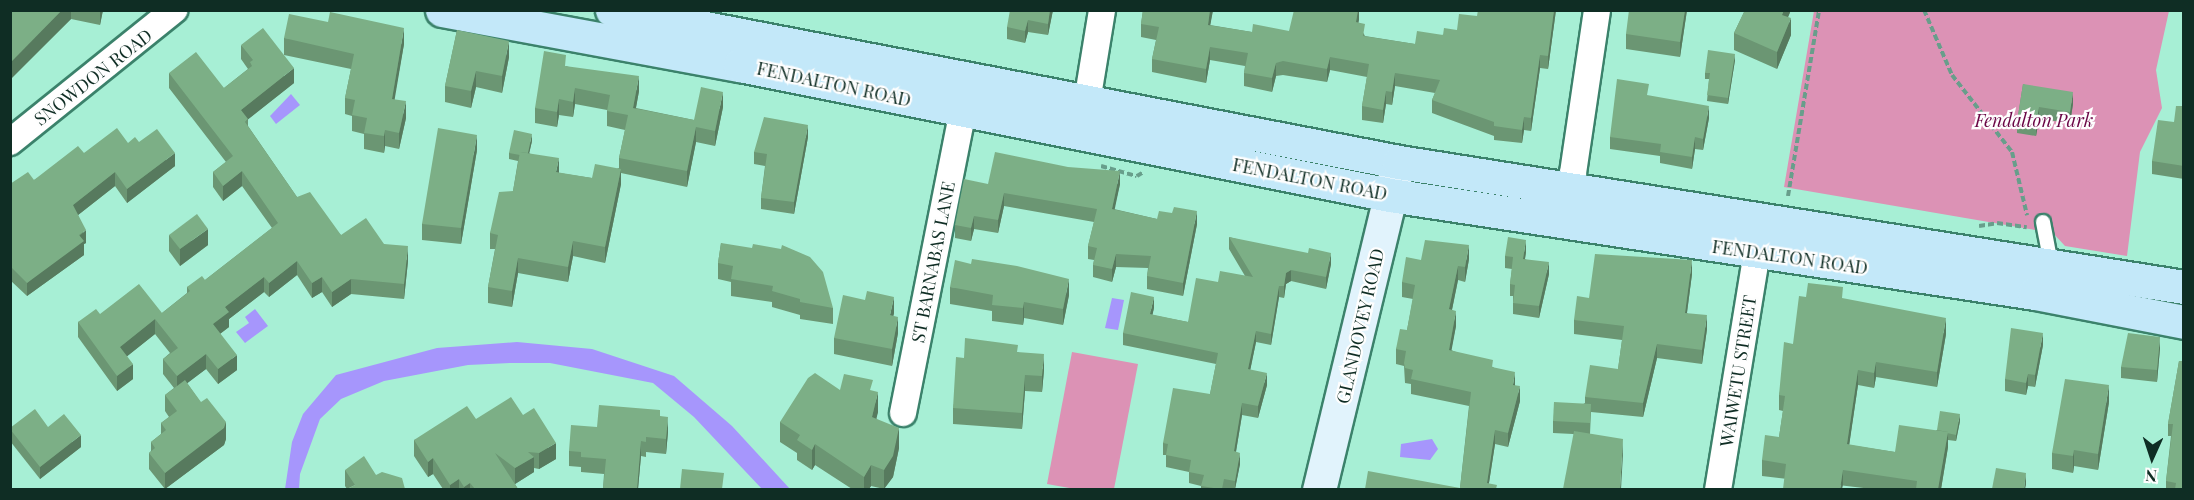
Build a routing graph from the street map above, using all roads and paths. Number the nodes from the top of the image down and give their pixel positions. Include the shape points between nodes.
1 (174, 10) edge
2 (442, 10) edge
3 (612, 10) edge
4 (1102, 10) edge
5 (1597, 10) edge
6 (1819, 10) edge
7 (1924, 10) edge
8 (1087, 102) junction
9 (963, 111) junction
10 (1259, 135) junction
11 (10, 142) edge
12 (1399, 162) junction
13 (1250, 168) junction
14 (1515, 182) junction
15 (1574, 191) junction
16 (1390, 195) junction
17 (1660, 203) junction
18 (1786, 206) dead end
19 (2036, 225) junction
20 (1579, 226) junction
21 (1973, 229) dead end
22 (2048, 250) junction
23 (1757, 253) junction
24 (2184, 287) edge
25 (2184, 322) edge
26 (903, 413) dead end
27 (1319, 489) edge
28 (1718, 489) edge

1 - 11 street, SNOWDON ROAD
2 - 9 main road, FENDALTON ROAD
3 - 8 main road, FENDALTON ROAD
4 - 8 street
5 - 15 street via 1573,173
6 - 18 path
7 - 19 path via 1952,75 2012,152
8 - 10 main road, FENDALTON ROAD
9 - 13 main road, FENDALTON ROAD
9 - 26 street, ST BARNABAS LANE
10 - 12 main road, FENDALTON ROAD
10 - 13 main road
12 - 14 main road, FENDALTON ROAD
12 - 16 street, GLANDOVEY ROAD
13 - 16 main road, FENDALTON ROAD
14 - 15 main road, FENDALTON ROAD
14 - 20 main road via 1508,191 1514,200 1560,209
15 - 17 main road, FENDALTON ROAD
16 - 20 main road, FENDALTON ROAD
16 - 27 street, GLANDOVEY ROAD
17 - 22 main road, FENDALTON ROAD
17 - 23 main road via 1689,223 1754,236 1759,242
19 - 21 path via 1989,223
19 - 22 lane
19 - 22 path
20 - 23 main road, FENDALTON ROAD
22 - 24 main road, FENDALTON ROAD
23 - 25 main road, FENDALTON ROAD via 2036,293
23 - 28 street, WAIWETU STREET

